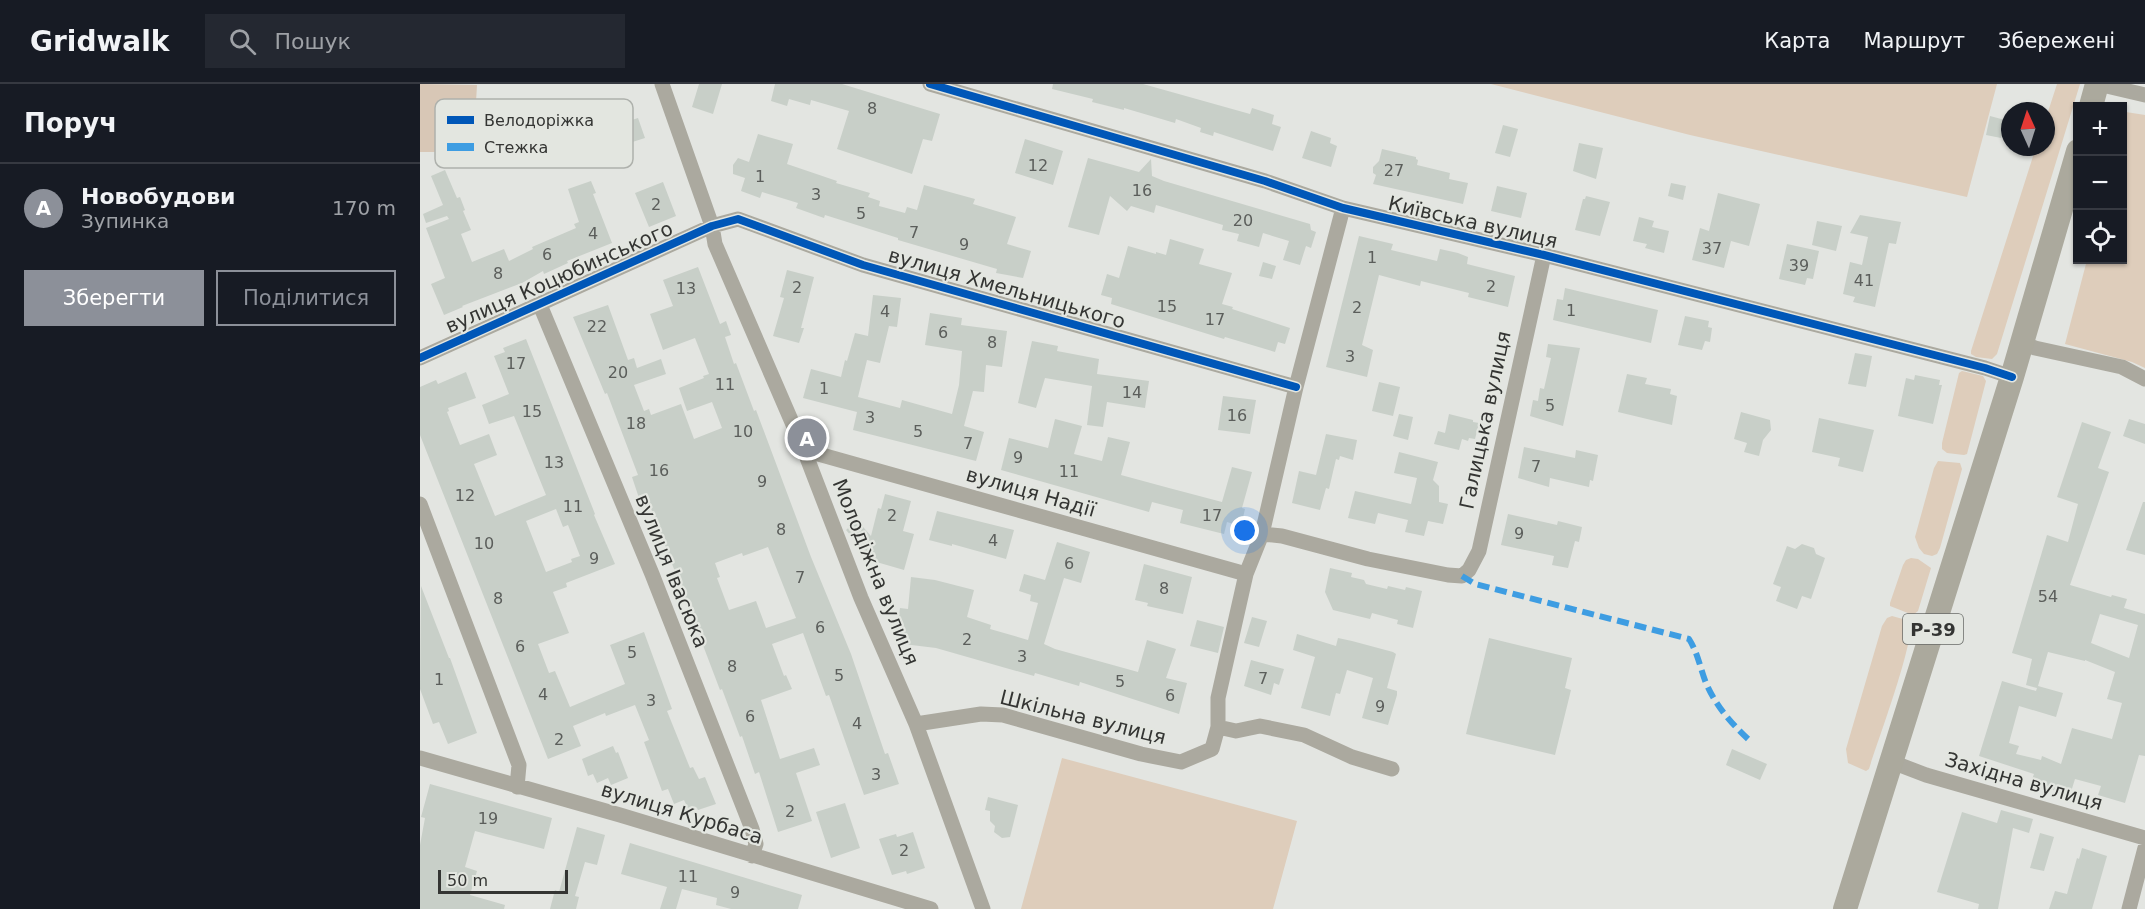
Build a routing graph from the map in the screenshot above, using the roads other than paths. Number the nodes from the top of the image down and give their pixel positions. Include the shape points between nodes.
1 (662, 84) edge
2 (930, 84) edge
3 (2098, 84) edge
4 (2145, 95) edge
5 (2092, 102) edge
6 (2077, 156) edge
7 (1343, 208) junction
8 (712, 226) junction
9 (1544, 255) junction
10 (540, 305) junction
11 (2021, 346) junction
12 (420, 358) edge
13 (2012, 377) junction
14 (2145, 380) edge
15 (1296, 387) junction
16 (804, 450) junction
17 (420, 504) edge
18 (1262, 534) junction
19 (1246, 574) junction
20 (916, 724) junction
21 (1218, 727) junction
22 (420, 758) edge
23 (1892, 762) junction
24 (1392, 769) dead end
25 (517, 787) junction
26 (2145, 838) edge
27 (2145, 848) edge
28 (752, 856) junction
29 (931, 909) edge
30 (983, 909) edge
31 (1845, 909) edge
32 (2129, 909) edge

1 - 8 street, Молодіжна вулиця
2 - 7 street, Київська вулиця via 1265,181
3 - 4 street
3 - 5 main road
6 - 11 main road, Р-39
7 - 9 street, Київська вулиця
7 - 15 street
8 - 10 street, вулиця Коцюбинського
8 - 15 street, вулиця Хмельницького via 738,219 863,265
8 - 16 street, Молодіжна вулиця via 715,244
9 - 13 street, Київська вулиця
9 - 18 street, Галицька вулиця via 1479,551 1469,570 1462,576 1448,575
10 - 12 street, вулиця Коцюбинського
10 - 28 street, вулиця Івасюка via 752,829 756,844
11 - 13 main road, Р-39
11 - 14 street via 2122,367
13 - 23 main road, Р-39
15 - 18 street
16 - 19 street, вулиця Надії
16 - 20 street, Молодіжна вулиця via 861,598
17 - 25 street via 519,765
18 - 19 street
19 - 21 street via 1218,698
20 - 21 street, Шкільна вулиця via 981,714 1003,715 1181,762 1212,749
20 - 30 street, Молодіжна вулиця
21 - 24 street via 1236,732 1260,726 1304,735 1352,757
22 - 25 street, вулиця Курбаса
23 - 26 street, Західна вулиця
23 - 31 main road, Р-39
25 - 28 street, вулиця Курбаса
27 - 32 street
28 - 29 street, вулиця Курбаса

